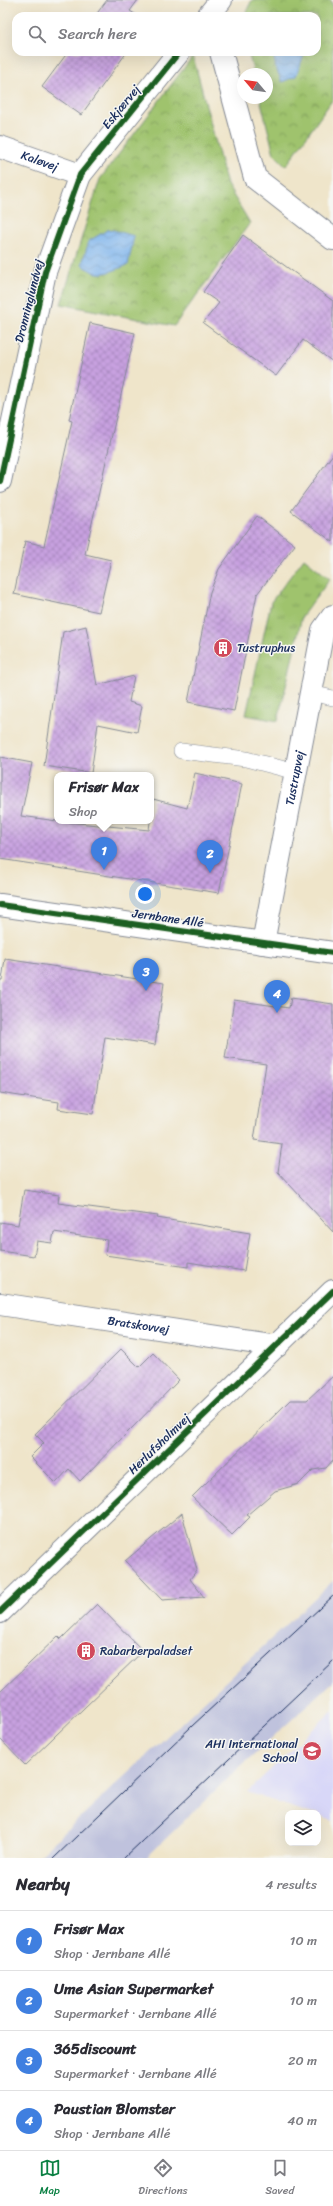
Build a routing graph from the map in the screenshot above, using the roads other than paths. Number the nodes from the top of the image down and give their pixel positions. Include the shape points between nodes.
1 (176, 56) edge
2 (222, 56) edge
3 (0, 147) edge
4 (80, 176) junction
5 (333, 239) edge
6 (0, 481) edge
7 (333, 616) edge
8 (311, 693) junction
9 (333, 698) edge
10 (181, 751) dead end
11 (296, 772) junction
12 (0, 905) edge
13 (263, 943) junction
14 (333, 953) edge
15 (333, 1291) edge
16 (0, 1304) edge
17 (277, 1346) junction
18 (0, 1612) edge

1 - 4 street, Eskjærvej
2 - 5 street via 256,178
3 - 4 street, Kaløvej
4 - 6 street, Dronninglundvej via 45,272
7 - 8 street, Tustrupvej via 323,630
8 - 9 lane
8 - 11 street, Tustrupvej
10 - 11 lane via 246,759
11 - 13 street, Tustrupvej
12 - 13 street, Jernbane Allé
13 - 14 street, Jernbane Allé
15 - 17 street, Herlufsholmvej
16 - 17 street, Bratskovvej
17 - 18 street, Herlufsholmvej

